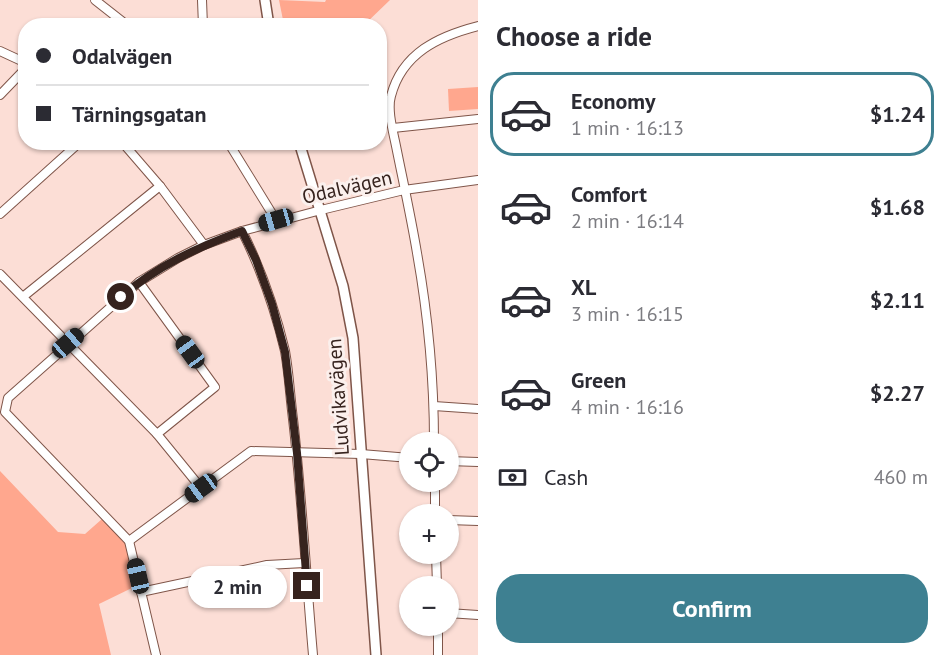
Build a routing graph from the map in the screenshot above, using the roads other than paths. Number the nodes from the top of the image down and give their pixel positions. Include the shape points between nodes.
1 (95, 0) edge
2 (202, 0) edge
3 (265, 0) edge
4 (118, 18) edge
5 (203, 18) edge
6 (268, 18) edge
7 (478, 26) edge
8 (0, 51) edge
9 (18, 59) edge
10 (18, 76) edge
11 (0, 95) edge
12 (478, 119) edge
13 (393, 128) junction
14 (71, 150) edge
15 (129, 150) edge
16 (233, 150) edge
17 (302, 150) edge
18 (478, 180) edge
19 (160, 186) junction
20 (404, 190) junction
21 (321, 210) junction
22 (0, 214) edge
23 (276, 220) junction
24 (242, 231) junction
25 (204, 245) junction
26 (0, 274) edge
27 (139, 282) junction
28 (24, 296) junction
29 (68, 343) junction
30 (434, 406) junction
31 (478, 409) edge
32 (434, 432) edge
33 (157, 434) junction
34 (297, 453) junction
35 (361, 454) junction
36 (399, 457) edge
37 (459, 461) edge
38 (478, 462) edge
39 (201, 488) junction
40 (459, 520) edge
41 (478, 521) edge
42 (129, 541) junction
43 (304, 563) junction
44 (141, 592) junction
45 (459, 614) edge
46 (478, 615) edge
47 (438, 636) edge
48 (156, 655) edge
49 (314, 655) edge
50 (376, 655) edge
51 (438, 655) edge

1 - 4 street
2 - 5 street
3 - 6 street
7 - 13 street via 453,32 427,45 410,61 390,98
8 - 9 street
10 - 11 street
12 - 13 street
13 - 20 street
14 - 22 street
15 - 19 street
16 - 23 street
17 - 21 street, Ludvikavägen
18 - 20 street, Odalvägen
19 - 25 street
19 - 28 street
20 - 21 street, Odalvägen
20 - 30 street via 425,303
21 - 23 street, Odalvägen
21 - 35 street, Ludvikavägen via 353,338
23 - 24 street, Odalvägen
24 - 25 street, Odalvägen
24 - 34 street via 272,304 285,352
25 - 27 street, Odalvägen
26 - 28 street
27 - 29 street, Odalvägen
27 - 33 street via 215,387
28 - 29 street
29 - 33 street
29 - 42 street, Odalvägen via 8,398 5,412
30 - 31 street
30 - 32 street
33 - 39 street
34 - 35 street
34 - 39 street via 250,452
34 - 43 street
35 - 36 street
35 - 50 street, Ludvikavägen
37 - 38 street
39 - 42 street
40 - 41 street
42 - 44 street
43 - 44 street via 267,565
43 - 49 street
44 - 48 street
45 - 46 street
47 - 51 street

